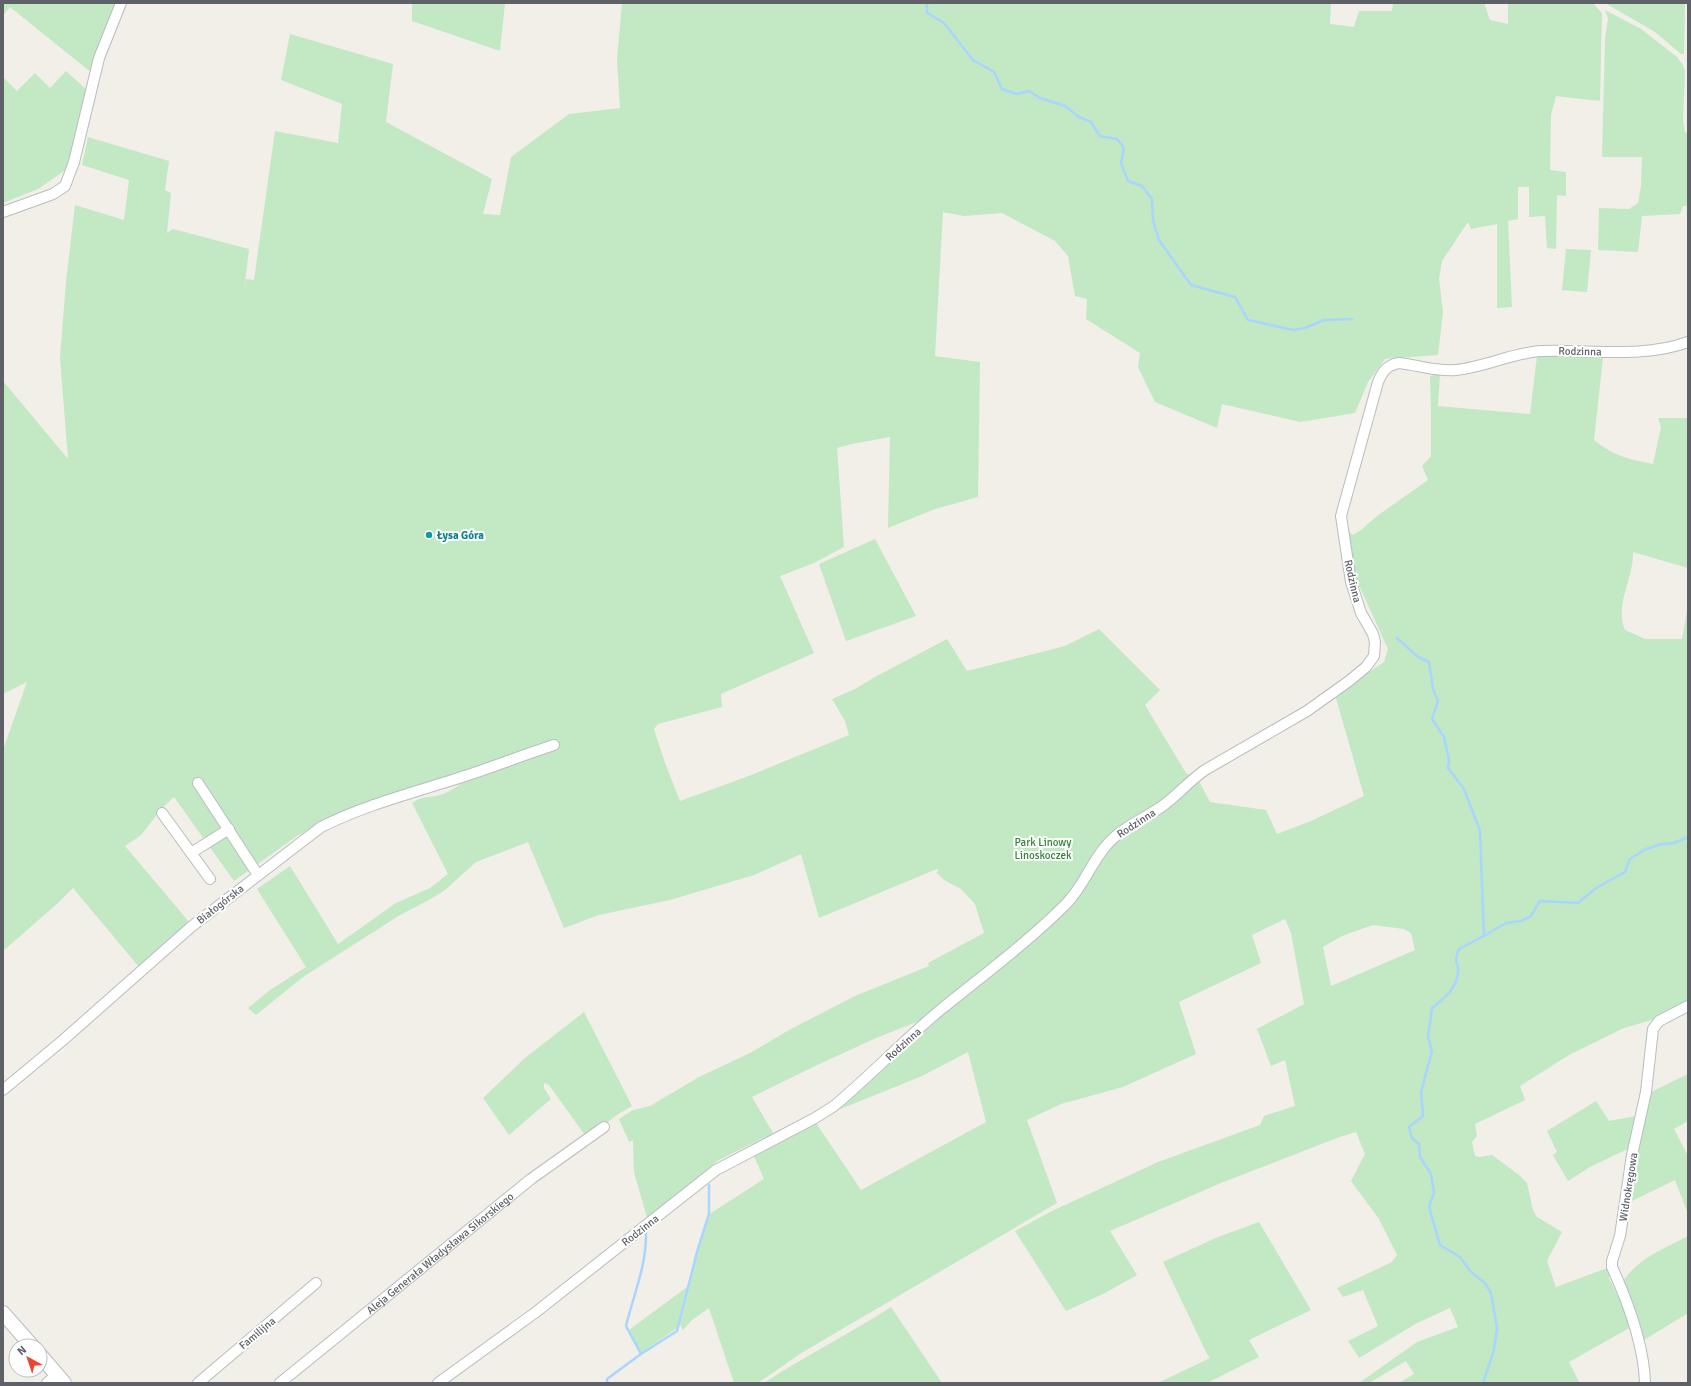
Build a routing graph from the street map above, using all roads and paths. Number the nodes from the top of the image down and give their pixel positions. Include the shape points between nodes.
1 (121, 3) edge
2 (3, 212) edge
3 (1688, 342) edge
4 (554, 745) dead end
5 (198, 783) dead end
6 (162, 813) dead end
7 (229, 829) junction
8 (191, 853) junction
9 (258, 875) junction
10 (210, 878) dead end
11 (1688, 1006) edge
12 (3, 1090) edge
13 (604, 1127) dead end
14 (316, 1284) dead end
15 (3, 1313) edge
16 (25, 1338) edge
17 (48, 1368) edge
18 (56, 1380) edge
19 (198, 1383) edge
20 (280, 1383) edge
21 (438, 1383) edge
22 (1645, 1383) edge

1 - 2 street via 97,65 74,162 65,186 53,194
3 - 21 street, Rodzinna via 1657,350 1532,352 1456,370 1443,371 1399,363 1386,368 1378,382 1341,516 1354,593 1375,642 1374,656 1366,667 1307,712 1205,770 1161,808 1117,834 1105,847 1067,903 938,1012 834,1106 716,1170 536,1312
4 - 9 street, Białogórska via 389,799 331,822
5 - 7 street
6 - 8 street
7 - 8 street
7 - 9 street
8 - 10 street
9 - 12 street, Białogórska via 175,940
11 - 22 street, Widnokręgowa via 1659,1022 1653,1029 1646,1092 1632,1155 1620,1236 1612,1262 1640,1347
13 - 20 street, Aleja Generała Władysława Sikorskiego via 531,1179
14 - 19 street, Familijna
15 - 16 main road
17 - 18 main road

